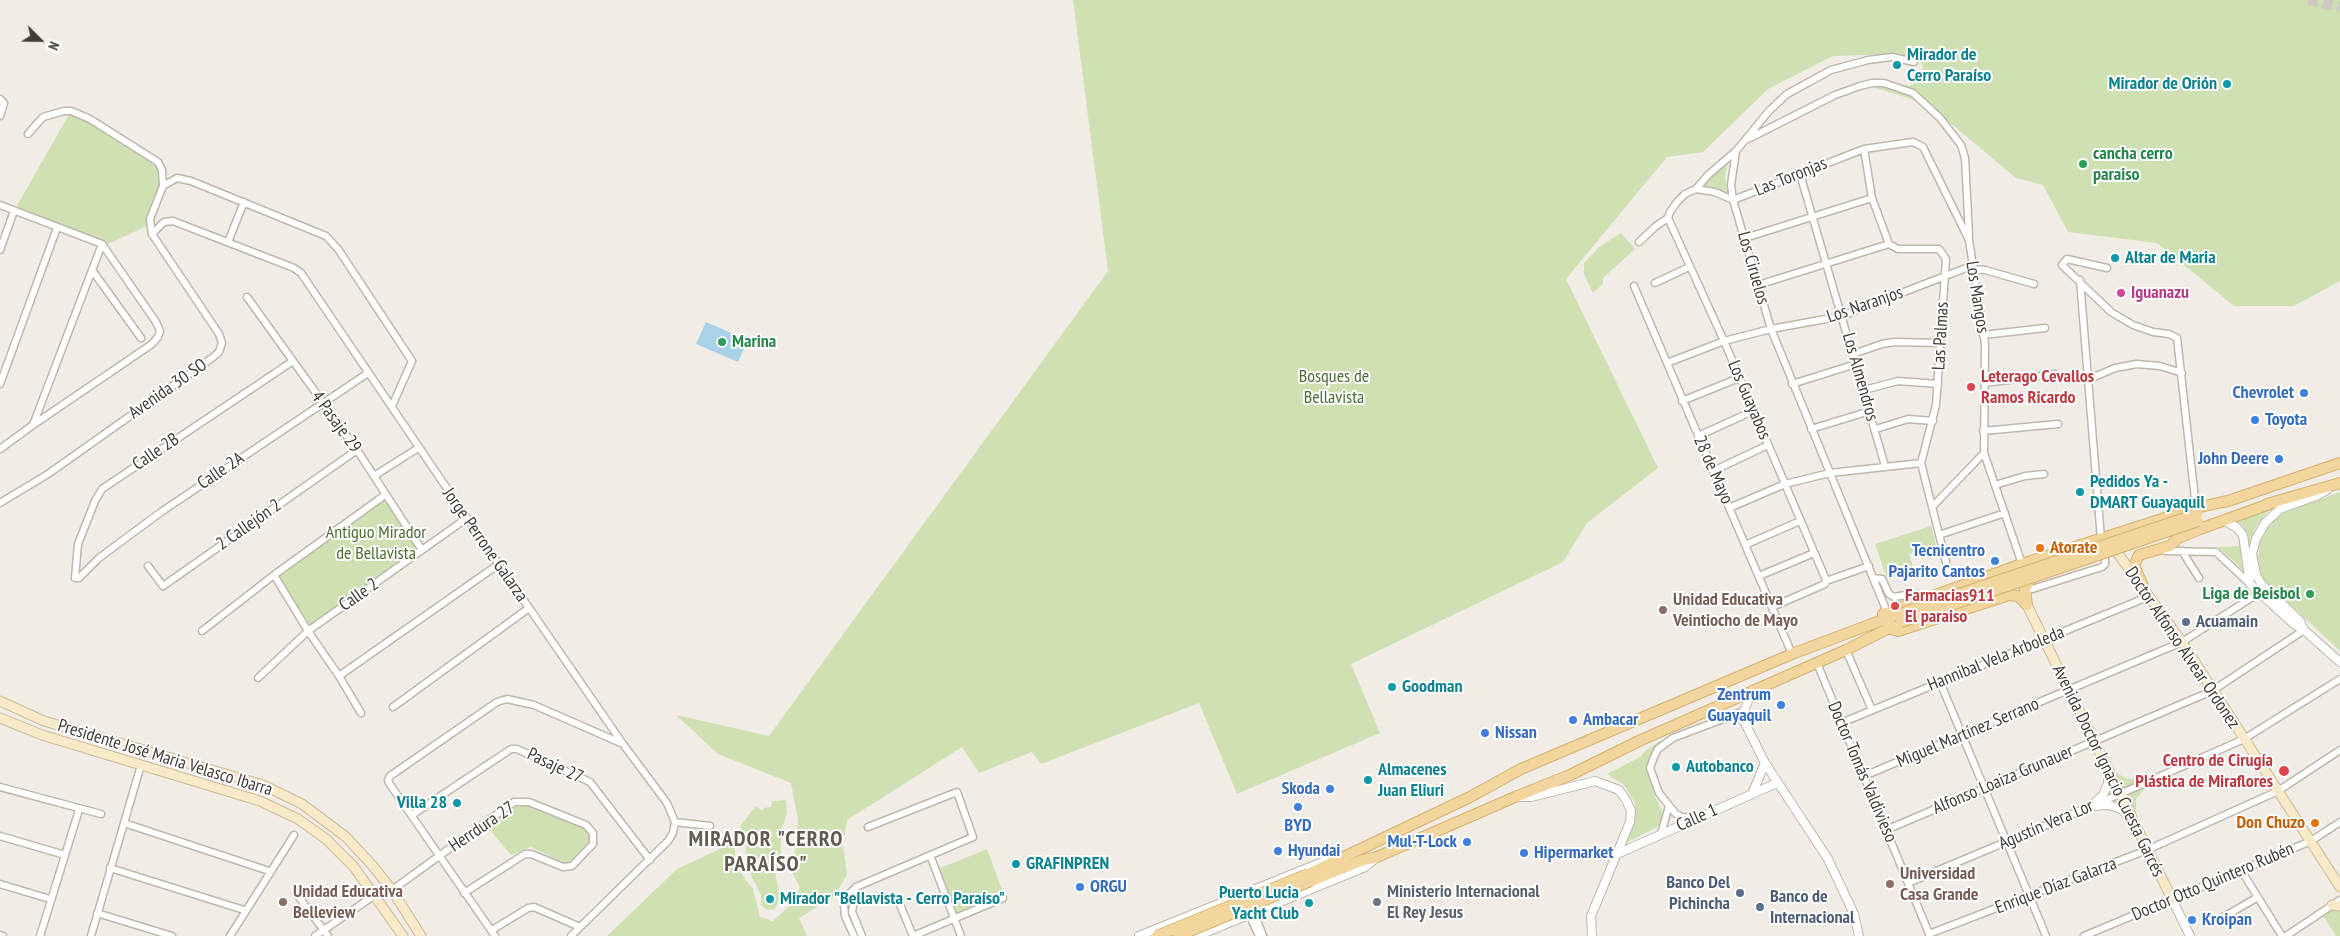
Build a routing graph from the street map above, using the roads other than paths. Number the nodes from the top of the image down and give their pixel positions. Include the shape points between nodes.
1 (1914, 62) dead end
2 (2, 101) edge
3 (0, 116) edge
4 (28, 134) dead end
5 (1746, 140) junction
6 (1864, 149) junction
7 (1736, 151) junction
8 (1925, 151) joint
9 (1800, 174) junction
10 (163, 186) junction
11 (1696, 189) junction
12 (1872, 198) junction
13 (1734, 200) junction
14 (244, 202) junction
15 (0, 205) edge
16 (14, 211) junction
17 (1813, 215) junction
18 (1668, 218) junction
19 (57, 228) junction
20 (152, 234) junction
21 (1745, 238) junction
22 (1969, 240) junction
23 (228, 242) junction
24 (1639, 242) dead end
25 (102, 244) junction
26 (1889, 244) junction
27 (0, 250) edge
28 (1827, 265) junction
29 (1689, 267) junction
30 (1973, 268) junction
31 (2107, 268) dead end
32 (92, 270) junction
33 (1945, 276) junction
34 (89, 277) junction
35 (99, 278) junction
36 (2080, 280) junction
37 (1655, 282) dead end
38 (2034, 284) dead end
39 (1758, 285) junction
40 (1634, 286) dead end
41 (247, 297) dead end
42 (1842, 316) junction
43 (2045, 328) dead end
44 (1771, 330) junction
45 (1983, 335) junction
46 (141, 338) dead end
47 (1724, 341) junction
48 (1941, 343) junction
49 (1853, 354) junction
50 (293, 361) junction
51 (1666, 363) junction
52 (1856, 364) junction
53 (368, 373) junction
54 (2182, 373) junction
55 (2055, 374) dead end
56 (1739, 378) junction
57 (2087, 380) junction
58 (1985, 383) junction
59 (0, 384) edge
60 (1792, 384) junction
61 (1938, 384) junction
62 (1864, 390) junction
63 (1682, 401) junction
64 (322, 403) junction
65 (392, 406) junction
66 (1753, 411) junction
67 (1870, 411) junction
68 (1933, 421) junction
69 (33, 424) junction
70 (2058, 424) dead end
71 (1811, 429) junction
72 (1876, 429) junction
73 (1983, 431) junction
74 (1698, 436) junction
75 (1768, 445) junction
76 (0, 449) edge
77 (357, 450) junction
78 (415, 450) dead end
79 (1984, 453) junction
80 (2340, 462) edge
81 (1920, 463) junction
82 (1885, 466) junction
83 (1713, 471) junction
84 (1830, 473) junction
85 (2044, 474) dead end
86 (374, 476) junction
87 (1785, 484) junction
88 (1995, 485) junction
89 (2335, 485) edge
90 (385, 495) junction
91 (0, 503) edge
92 (2272, 503) junction
93 (1932, 507) junction
94 (1729, 508) junction
95 (2004, 513) junction
96 (2197, 515) junction
97 (467, 518) junction
98 (2224, 520) junction
99 (1800, 521) junction
100 (2132, 529) junction
101 (1939, 535) junction
102 (2178, 538) junction
103 (1745, 545) junction
104 (422, 550) junction
105 (2109, 550) junction
106 (2154, 550) junction
107 (2182, 551) junction
108 (1814, 553) junction
109 (2056, 554) junction
110 (499, 564) junction
111 (2022, 564) junction
112 (148, 566) dead end
113 (1869, 566) junction
114 (1948, 570) dead end
115 (274, 575) junction
116 (1991, 575) junction
117 (1759, 576) junction
118 (2031, 577) junction
119 (79, 578) joint
120 (1874, 578) junction
121 (2199, 578) dead end
122 (1826, 582) junction
123 (2250, 584) junction
124 (2029, 590) dead end
125 (2147, 592) junction
126 (2259, 593) junction
127 (1935, 595) junction
128 (2001, 597) junction
129 (2027, 605) junction
130 (529, 608) junction
131 (1772, 608) junction
132 (1894, 617) junction
133 (1888, 628) junction
134 (2304, 630) junction
135 (202, 631) dead end
136 (308, 631) junction
137 (2043, 640) junction
138 (2182, 642) junction
139 (1846, 650) junction
140 (1792, 654) junction
141 (2340, 662) edge
142 (1816, 663) junction
143 (339, 676) junction
144 (258, 678) dead end
145 (2340, 679) edge
146 (1940, 682) junction
147 (2069, 691) junction
148 (2212, 691) junction
149 (1752, 692) junction
150 (0, 701) edge
151 (393, 707) dead end
152 (1872, 710) junction
153 (1744, 711) junction
154 (361, 713) dead end
155 (0, 718) edge
156 (1842, 723) junction
157 (72, 730) junction
158 (1962, 735) junction
159 (2244, 740) junction
160 (2094, 742) junction
161 (68, 743) junction
162 (623, 744) junction
163 (2340, 750) edge
164 (1765, 763) junction
165 (141, 765) junction
166 (2109, 772) junction
167 (1864, 776) junction
168 (1777, 783) junction
169 (0, 787) edge
170 (1984, 788) junction
171 (2278, 791) junction
172 (1752, 794) junction
173 (2120, 794) junction
174 (1515, 797) junction
175 (1669, 806) junction
176 (2091, 806) junction
177 (79, 810) junction
178 (101, 814) dead end
179 (412, 816) junction
180 (1696, 818) junction
181 (2132, 820) junction
182 (675, 822) junction
183 (2340, 822) edge
184 (124, 823) junction
185 (710, 826) dead end
186 (868, 827) dead end
187 (1886, 830) junction
188 (1661, 834) junction
189 (294, 835) dead end
190 (0, 836) edge
191 (2007, 841) junction
192 (2311, 841) junction
193 (2147, 850) junction
194 (1346, 854) junction
195 (1617, 854) junction
196 (930, 855) junction
197 (65, 856) junction
198 (439, 856) junction
199 (1377, 857) junction
200 (650, 860) junction
201 (110, 868) junction
202 (2241, 870) junction
203 (269, 871) junction
204 (1310, 878) junction
205 (1908, 882) junction
206 (0, 884) edge
207 (856, 887) junction
208 (2340, 887) edge
209 (392, 890) junction
210 (464, 892) junction
211 (296, 893) dead end
212 (375, 895) junction
213 (2030, 896) junction
214 (2258, 897) junction
215 (1003, 898) dead end
216 (50, 899) junction
217 (2172, 899) junction
218 (898, 900) dead end
219 (2338, 904) edge
220 (244, 910) junction
221 (1201, 910) junction
222 (97, 913) junction
223 (1251, 913) junction
224 (954, 918) junction
225 (2215, 922) dead end
226 (1170, 923) junction
227 (580, 927) junction
228 (1158, 931) edge
229 (1209, 931) junction
230 (326, 933) edge
231 (493, 933) edge
232 (1930, 935) edge
233 (40, 936) edge
234 (91, 936) edge
235 (172, 936) edge
236 (230, 936) edge
237 (315, 936) edge
238 (404, 936) edge
239 (421, 936) edge
240 (571, 936) edge
241 (854, 936) edge
242 (862, 936) edge
243 (913, 936) edge
244 (961, 936) edge
245 (1139, 936) edge
246 (1145, 936) edge
247 (1164, 936) edge
248 (1176, 936) edge
249 (1197, 936) edge
250 (1258, 936) edge
251 (1263, 936) edge
252 (1592, 936) edge
253 (1859, 936) edge
254 (2046, 936) edge
255 (2084, 936) edge
256 (2190, 936) edge
257 (2284, 936) edge

1 - 5 street via 1892,57 1868,60 1831,70 1807,81 1777,102
2 - 3 street
4 - 10 street via 49,114 78,113 151,155 161,166
5 - 7 street
5 - 22 street via 1835,95 1860,86 1884,83 1913,93 1940,118 1961,145 1965,158
6 - 8 street, Las Toronjas via 1913,142 1923,146
6 - 9 street, Las Toronjas
6 - 12 street
7 - 11 street
7 - 13 street, Los Ciruelos via 1731,185
8 - 22 street, Los Mangos
9 - 13 street, Las Toronjas
9 - 17 street, Los Almendros
10 - 14 street via 180,178
10 - 20 street via 150,219
11 - 13 street, Las Toronjas
11 - 18 street via 1677,202
12 - 17 street
12 - 26 street
13 - 21 street, Los Ciruelos
14 - 23 street
14 - 65 street via 326,236 338,249 412,361
15 - 16 street
16 - 19 street
16 - 27 street
17 - 21 street
17 - 28 street, Los Almendros
18 - 24 street
18 - 29 street, Los Guayabos
19 - 25 street
19 - 59 street
20 - 23 street, Jorge Perrone Galarza via 170,220
20 - 91 street, Avenida 30 SO via 221,339 219,352 48,474
21 - 39 street, Los Ciruelos
22 - 30 street, Los Mangos
23 - 53 street, Jorge Perrone Galarza via 301,273
25 - 32 street
25 - 69 street via 156,322 160,334 152,344
26 - 28 street
26 - 33 street, Las Palmas via 1898,249 1935,248 1942,251 1946,259
28 - 39 street
28 - 42 street, Los Almendros
29 - 37 street
29 - 47 street, Los Guayabos
30 - 33 street, Los Naranjos
30 - 38 street, Los Naranjos
30 - 45 street, Los Mangos
31 - 36 street via 2067,259 2063,261 2064,268
32 - 34 street
32 - 35 street
33 - 42 street, Los Naranjos
33 - 48 street, Las Palmas
34 - 35 street
34 - 69 street
35 - 46 street
36 - 54 street via 2110,312 2133,325 2177,338
36 - 57 street
39 - 44 street, Los Ciruelos
40 - 51 street, 28 de Mayo
41 - 50 street, 4 Pasaje 29
42 - 44 street, Los Naranjos
42 - 49 street, Los Almendros
43 - 45 street
44 - 47 street, Los Naranjos
44 - 60 street, Los Ciruelos
45 - 58 street, Los Mangos
47 - 51 street, Los Naranjos
47 - 56 street, Los Guayabos
48 - 49 street via 1894,342
48 - 61 street, Las Palmas
49 - 52 street, Los Almendros
50 - 64 street, 4 Pasaje 29
50 - 119 street, Calle 2B via 102,489 77,548 74,576
51 - 63 street, 28 de Mayo
52 - 60 street
52 - 62 street, Los Almendros
53 - 64 street, Calle 2A
53 - 65 street, Jorge Perrone Galarza
54 - 57 street via 2160,366 2137,364 2115,368
54 - 96 street
55 - 58 street
56 - 63 street
56 - 66 street, Los Guayabos
57 - 105 street
58 - 73 street, Los Mangos
60 - 71 street, Los Ciruelos
61 - 62 street via 1898,382
61 - 68 street, Las Palmas
62 - 67 street, Los Almendros
63 - 74 street, 28 de Mayo
64 - 77 street, 4 Pasaje 29
64 - 119 street, Calle 2A via 144,523
65 - 97 street, Jorge Perrone Galarza
66 - 74 street
66 - 75 street, Los Guayabos
67 - 71 street
67 - 72 street, Los Almendros
68 - 72 street via 1908,419
68 - 81 street, Las Palmas
69 - 76 street
70 - 73 street
71 - 84 street, Los Ciruelos
72 - 82 street, Los Almendros
73 - 79 street, Los Mangos
74 - 83 street, 28 de Mayo
75 - 83 street
75 - 87 street, Los Guayabos
77 - 86 street, 4 Pasaje 29
77 - 112 street, 2 Callejón 2 via 163,586
78 - 86 street
79 - 88 street, Los Mangos
79 - 93 street
80 - 96 main road
81 - 82 street
81 - 93 street
82 - 84 street
83 - 94 street, 28 de Mayo
84 - 87 street
84 - 113 street, Los Ciruelos
85 - 88 street
86 - 90 street, 4 Pasaje 29
87 - 94 street
87 - 99 street, Los Guayabos
88 - 95 street, Los Mangos
89 - 92 main road
89 - 134 street via 2280,509 2265,523 2252,554 2256,575 2262,585 2300,621
90 - 104 street, 4 Pasaje 29
90 - 115 street
92 - 96 main road
92 - 98 main road
93 - 101 street
94 - 103 street, 28 de Mayo
95 - 101 street
95 - 111 street, Los Mangos
96 - 100 main road
96 - 132 main road, bridge
97 - 104 street, Calle 2
97 - 110 street, Jorge Perrone Galarza
98 - 102 main road
98 - 123 street via 2243,535
99 - 103 street
99 - 108 street, Los Guayabos
100 - 102 main road via 2127,537 2134,549
100 - 105 main road
101 - 114 street
102 - 106 main road via 2170,546
103 - 117 street, 28 de Mayo
104 - 136 street, Calle 2
105 - 109 main road
105 - 118 main road
105 - 124 street via 2102,567
105 - 125 main road, Doctor Alfonso Alvear Ordonez
106 - 107 street
106 - 125 main road via 2139,555 2135,561 2136,572
107 - 121 street
107 - 123 street via 2216,552
108 - 117 street
108 - 122 street, Los Guayabos
109 - 111 main road
109 - 118 main road
110 - 130 street, Jorge Perrone Galarza
110 - 143 street
111 - 116 main road
113 - 120 street, Los Ciruelos
113 - 122 street
115 - 135 street
115 - 136 street
116 - 127 main road
116 - 128 main road via 2004,582
117 - 131 street, 28 de Mayo
118 - 129 main road via 2025,589
120 - 127 street, Los Ciruelos via 1882,579 1894,597
120 - 132 street, Los Ciruelos
122 - 131 street
123 - 126 street
125 - 137 street, Hannibal Vela Arboleda
125 - 138 main road, Doctor Alfonso Alvear Ordonez
126 - 134 street
126 - 138 street, Miguel Martínez Serrano
127 - 132 main road
128 - 129 main road via 2014,594
128 - 133 main road via 1898,631
129 - 137 main road, Avenida Doctor Ignacio Cuesta Garcés
130 - 151 street
130 - 162 street, Jorge Perrone Galarza
131 - 140 street, 28 de Mayo
132 - 133 main road
132 - 140 main road
133 - 139 main road
134 - 141 street
134 - 148 street, Alfonso Loaiza Grunauer
136 - 143 street
136 - 144 street, Calle 2
137 - 146 street, Hannibal Vela Arboleda
137 - 147 main road, Avenida Doctor Ignacio Cuesta Garcés
138 - 147 street, Miguel Martínez Serrano
138 - 148 main road, Doctor Alfonso Alvear Ordonez
139 - 142 main road
139 - 152 street
140 - 194 main road via 1521,769 1470,797
142 - 149 main road
142 - 156 street, Doctor Tomás Valdivieso
143 - 154 street
145 - 159 street, Agustín Vera Lor
146 - 152 street, Hannibal Vela Arboleda
146 - 158 street
147 - 158 street, Miguel Martínez Serrano
147 - 160 main road, Avenida Doctor Ignacio Cuesta Garcés
148 - 159 main road, Doctor Alfonso Alvear Ordonez
148 - 160 street, Alfonso Loaiza Grunauer
149 - 153 street
149 - 174 main road via 1641,740 1570,776
150 - 157 main road, Presidente José Maria Velasco Ibarra
152 - 156 street, Hannibal Vela Arboleda
153 - 164 street via 1744,721
153 - 175 street via 1673,738 1658,749 1650,768 1659,793
155 - 161 main road, Presidente José Maria Velasco Ibarra
156 - 167 street, Doctor Tomás Valdivieso
157 - 161 main road via 75,740
157 - 209 main road, Presidente José Maria Velasco Ibarra via 276,791 318,814 346,837
158 - 167 street, Miguel Martínez Serrano
158 - 170 street
159 - 171 main road, Doctor Alfonso Alvear Ordonez
159 - 173 street, Agustín Vera Lor
160 - 166 main road, Avenida Doctor Ignacio Cuesta Garcés
160 - 170 street, Alfonso Loaiza Grunauer
161 - 165 main road, Presidente José Maria Velasco Ibarra
162 - 179 street via 534,705 506,699 497,702 390,776 388,780
162 - 182 street, Jorge Perrone Galarza via 667,803
163 - 171 street, Enrique Díaz Galarza
164 - 168 street
164 - 172 street
165 - 184 street
165 - 212 main road, Presidente José Maria Velasco Ibarra via 260,801 298,818 341,853
166 - 173 main road, Avenida Doctor Ignacio Cuesta Garcés
166 - 176 street via 2103,795
167 - 187 street, Doctor Tomás Valdivieso
168 - 172 street, Calle 1
168 - 253 street via 1828,859 1854,914
169 - 177 street
170 - 187 street, Alfonso Loaiza Grunauer
170 - 191 street
171 - 192 main road, Doctor Alfonso Alvear Ordonez
171 - 193 street, Enrique Díaz Galarza
172 - 180 street, Calle 1
173 - 176 street, Agustín Vera Lor
173 - 181 main road, Avenida Doctor Ignacio Cuesta Garcés
174 - 195 street via 1531,797 1595,781 1619,790 1630,811 1630,822
174 - 199 main road
175 - 180 street via 1682,817
175 - 188 street
176 - 181 street via 2110,805 2121,809
176 - 191 street, Agustín Vera Lor
177 - 178 street
177 - 197 street
179 - 198 street
179 - 200 street, Pasaje 27 via 511,749 517,749 590,782
180 - 188 street, Calle 1
181 - 193 main road, Avenida Doctor Ignacio Cuesta Garcés
182 - 185 street
182 - 200 street via 671,837
183 - 192 street, Doctor Otto Quintero Rubén
184 - 201 street
184 - 203 street
186 - 196 street via 956,792 973,837
187 - 205 street, Doctor Tomás Valdivieso
188 - 195 street, Calle 1
189 - 203 street
190 - 197 street
191 - 205 street, Agustín Vera Lor
191 - 213 street
192 - 202 street, Doctor Otto Quintero Rubén
192 - 208 main road, Doctor Alfonso Alvear Ordonez
193 - 213 street, Enrique Díaz Galarza
193 - 217 main road, Avenida Doctor Ignacio Cuesta Garcés
194 - 204 main road
194 - 221 street
195 - 252 street via 1591,916
196 - 207 street
196 - 224 street
197 - 216 street
198 - 209 street, Herrdura 27
198 - 210 street
198 - 210 street, Herrdura 27 via 509,805 522,801 586,826 593,833 593,844 572,866 563,867 526,854
199 - 204 main road
199 - 223 street via 1365,867
200 - 227 street
201 - 220 street
201 - 222 street
202 - 214 street
202 - 217 street, Doctor Otto Quintero Rubén
203 - 220 street
204 - 228 main road, bridge
204 - 248 main road, bridge
205 - 232 street, Doctor Tomás Valdivieso
206 - 216 street
207 - 241 street via 844,904 845,916
207 - 242 street via 852,912
209 - 239 main road, Presidente José Maria Velasco Ibarra
210 - 231 street
211 - 230 street
212 - 230 street
212 - 238 main road, Presidente José Maria Velasco Ibarra
213 - 232 street, Enrique Díaz Galarza
213 - 254 street
214 - 225 street
214 - 257 street
215 - 224 street
216 - 233 street
217 - 255 street, Doctor Otto Quintero Rubén
217 - 256 street, Avenida Doctor Ignacio Cuesta Garcés
218 - 243 street
219 - 257 street
220 - 236 street
221 - 226 street
221 - 229 street via 1192,920 1193,925 1197,930
222 - 234 street
222 - 235 street
223 - 229 street
223 - 250 street
223 - 251 street
224 - 243 street
224 - 244 street
226 - 228 street
226 - 248 main road
227 - 231 street via 534,907
227 - 240 street
228 - 245 street
228 - 247 main road
229 - 249 street
230 - 237 street
245 - 246 street

